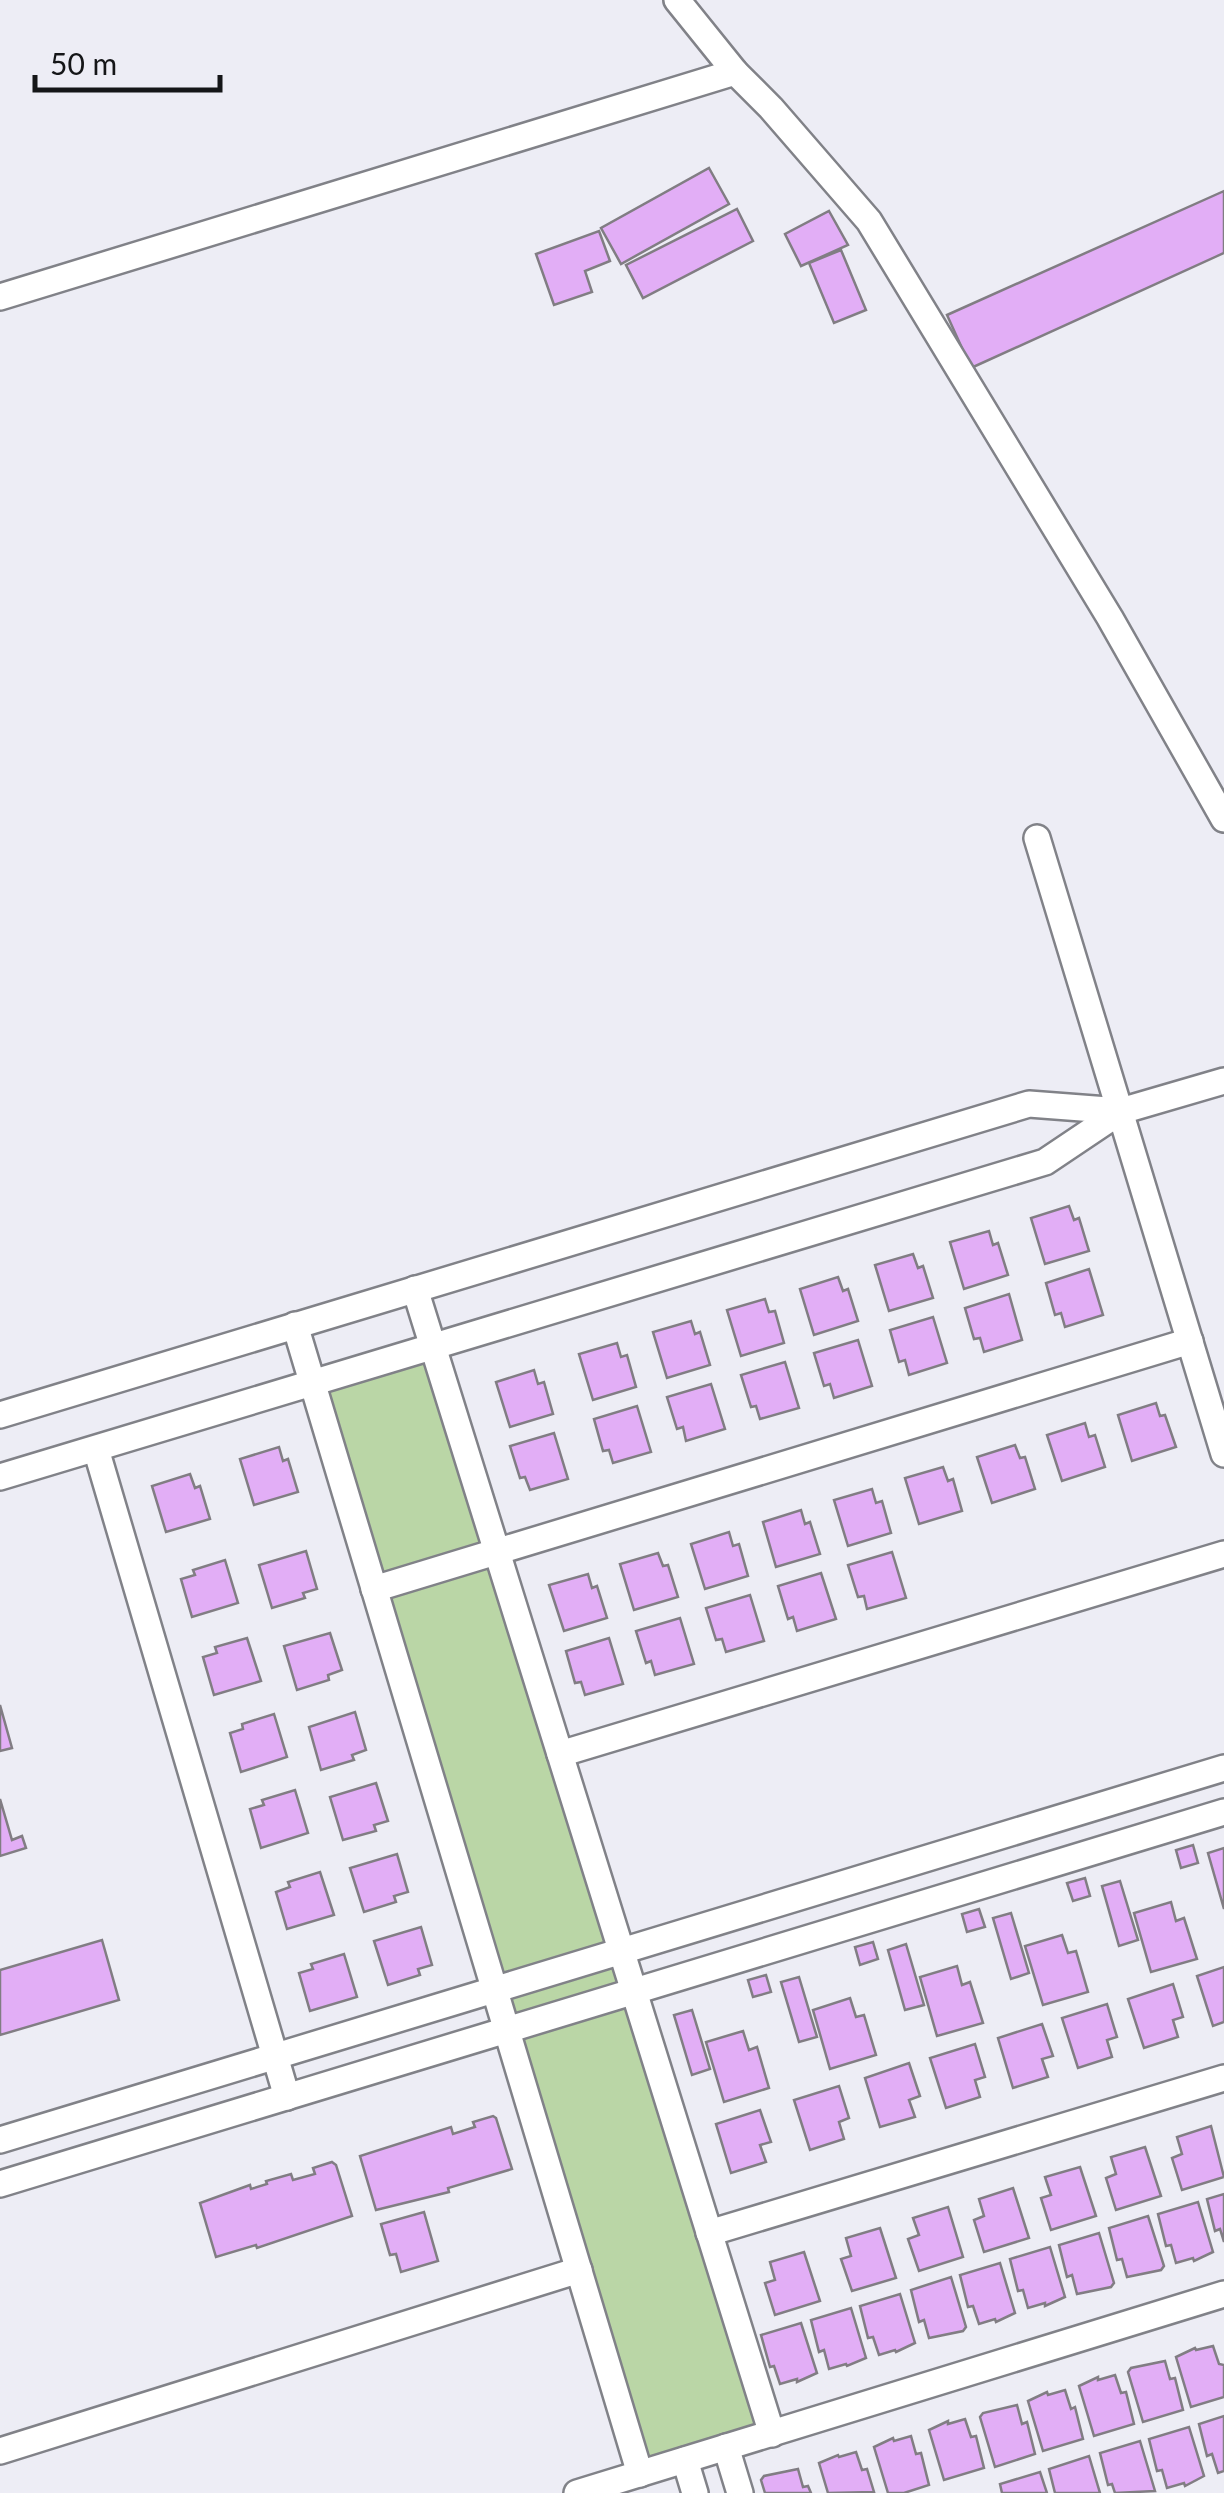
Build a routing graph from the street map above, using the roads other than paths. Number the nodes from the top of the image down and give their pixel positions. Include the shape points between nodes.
1 (677, 0) edge
2 (735, 72) junction
3 (0, 297) edge
4 (1224, 819) edge
5 (1037, 838) dead end
6 (1224, 1081) edge
7 (1121, 1111) junction
8 (415, 1289) junction
9 (295, 1326) junction
10 (1190, 1341) junction
11 (432, 1345) junction
12 (312, 1382) junction
13 (0, 1414) edge
14 (96, 1449) junction
15 (1224, 1454) edge
16 (0, 1477) edge
17 (497, 1551) junction
18 (1224, 1554) edge
19 (374, 1589) junction
20 (560, 1754) junction
21 (1224, 1768) edge
22 (1224, 1812) edge
23 (621, 1951) junction
24 (495, 1990) junction
25 (634, 1991) junction
26 (507, 2030) junction
27 (275, 2056) junction
28 (1224, 2078) edge
29 (286, 2096) junction
30 (0, 2140) edge
31 (0, 2184) edge
32 (709, 2232) junction
33 (579, 2270) junction
34 (1224, 2294) edge
35 (772, 2434) junction
36 (726, 2448) junction
37 (0, 2450) edge
38 (684, 2460) junction
39 (640, 2474) junction
40 (577, 2493) edge
41 (695, 2493) edge
42 (740, 2493) edge

1 - 2 street
2 - 3 street
2 - 4 street via 870,221
5 - 7 street
6 - 7 street
7 - 8 street via 1029,1104
7 - 10 street
7 - 11 street via 1045,1162
8 - 9 street
8 - 11 street
9 - 12 street
9 - 13 street
10 - 15 street
10 - 17 street
11 - 12 street
11 - 17 street
12 - 14 street
12 - 19 street
14 - 16 street
14 - 27 street
17 - 19 street
17 - 20 street
18 - 20 street
19 - 24 street
20 - 23 street
21 - 23 street
22 - 25 street
23 - 24 street
23 - 25 street
24 - 26 street
24 - 27 street
25 - 26 street
25 - 32 street
26 - 29 street
26 - 33 street
27 - 29 street
27 - 30 street
28 - 32 street
29 - 31 street
32 - 35 street
33 - 37 street
33 - 39 street
34 - 35 street
35 - 36 street
36 - 38 street
36 - 42 street
38 - 39 street
38 - 41 street
39 - 40 street

